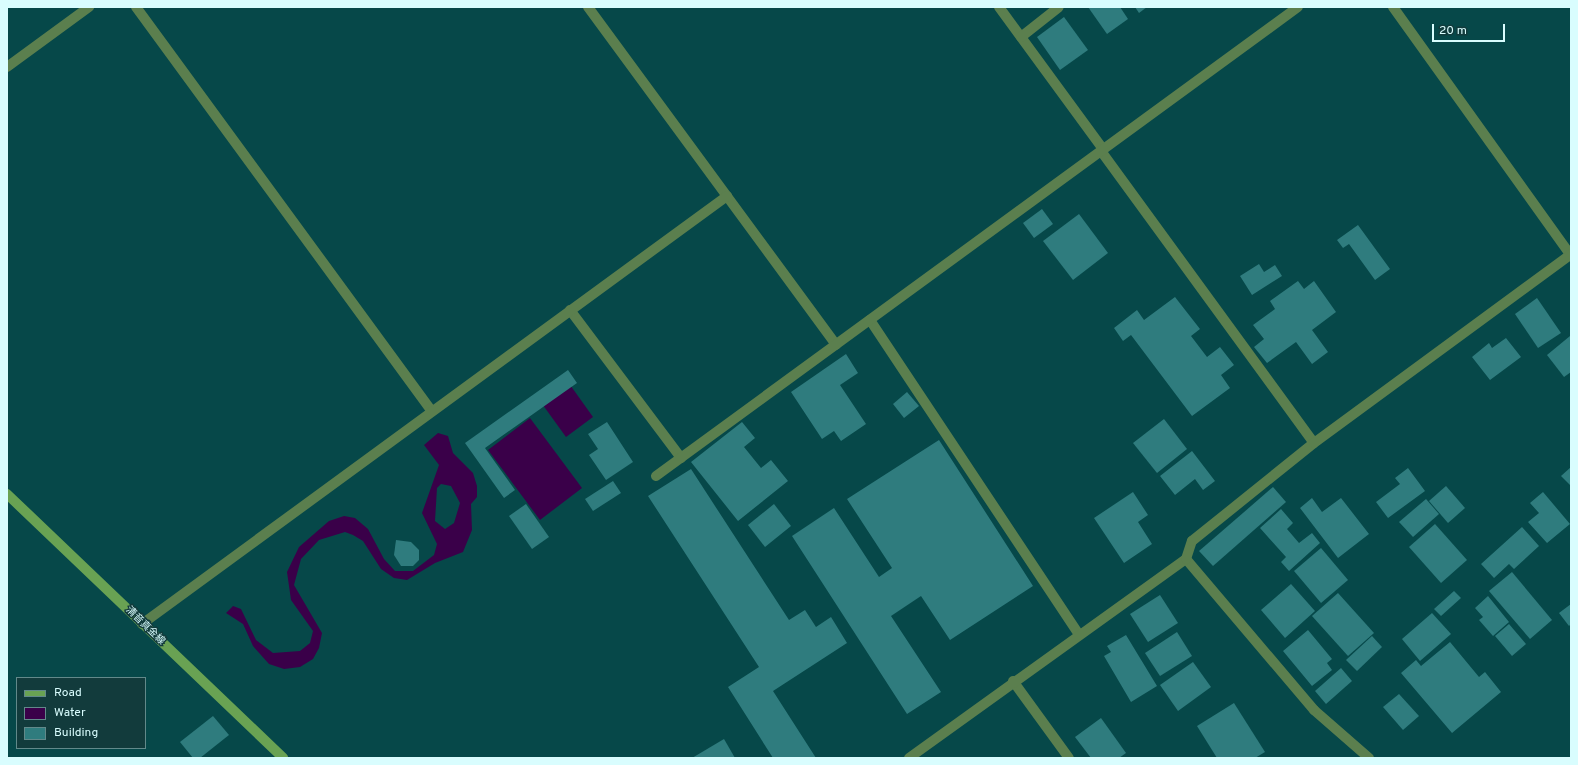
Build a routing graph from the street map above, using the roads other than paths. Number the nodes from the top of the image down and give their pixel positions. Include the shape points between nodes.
1 (89, 7) edge
2 (136, 7) edge
3 (588, 7) edge
4 (999, 7) edge
5 (1059, 7) edge
6 (1298, 7) edge
7 (1393, 7) edge
8 (1021, 37) junction
9 (7, 68) edge
10 (1102, 150) junction
11 (727, 196) junction
12 (1571, 255) edge
13 (570, 310) junction
14 (870, 320) junction
15 (836, 345) junction
16 (431, 410) junction
17 (1314, 443) junction
18 (681, 458) junction
19 (656, 476) dead end
20 (7, 494) edge
21 (1186, 559) junction
22 (142, 624) junction
23 (1079, 634) junction
24 (1013, 682) junction
25 (283, 758) edge
26 (908, 758) edge
27 (1069, 758) edge
28 (1368, 758) edge

1 - 9 street
2 - 16 street
3 - 11 street
4 - 8 street
5 - 8 street
6 - 10 street
7 - 12 street
8 - 10 street
10 - 14 street
10 - 17 street
11 - 13 street
11 - 15 street
12 - 17 street
13 - 16 street
13 - 18 street
14 - 15 street
14 - 23 street
15 - 18 street
16 - 22 street
17 - 21 street via 1192,541
18 - 19 street
20 - 22 main road, 清音真金線
21 - 23 street
21 - 28 street via 1314,710
22 - 25 main road, 清音真金線
23 - 24 street
24 - 26 street
24 - 27 street

